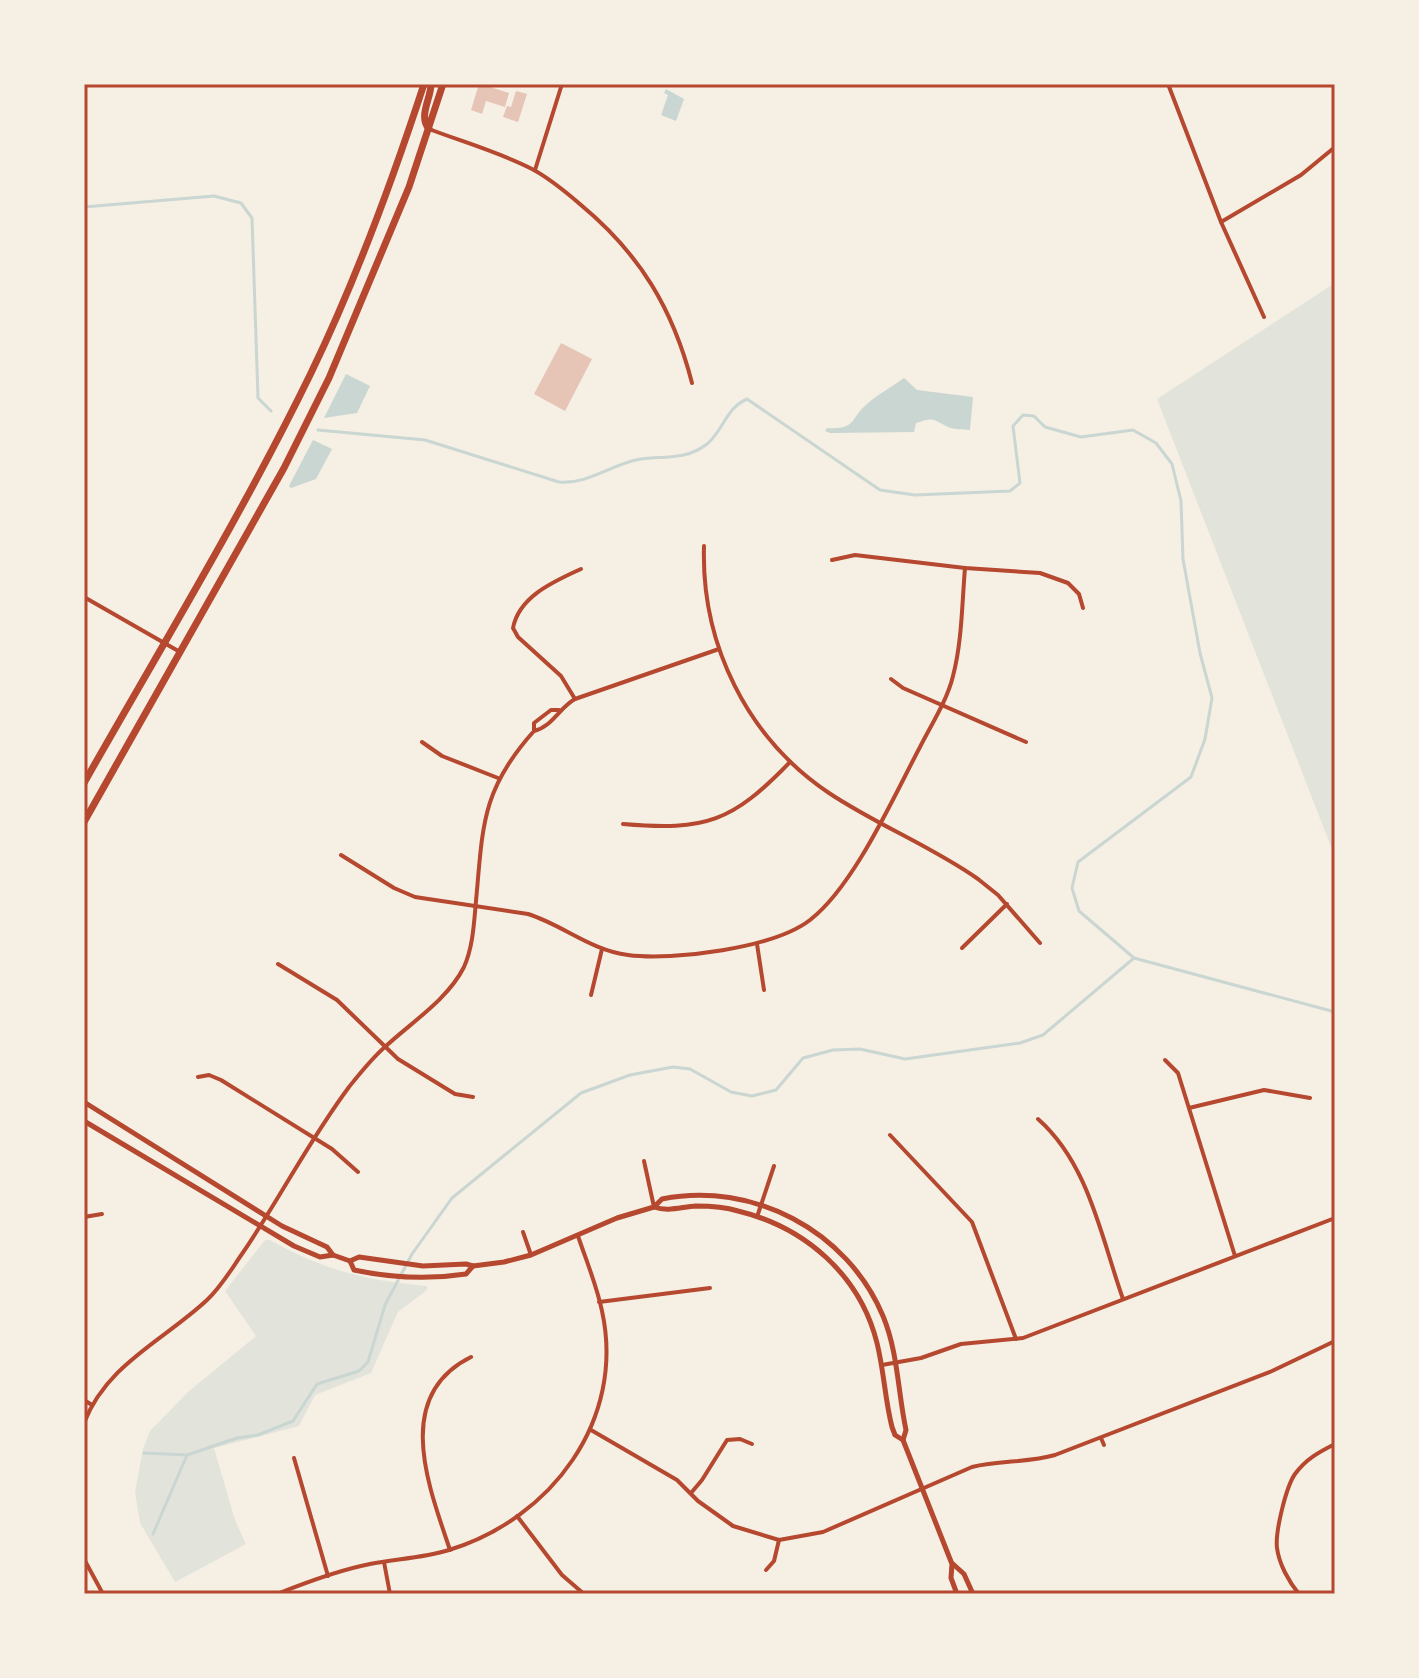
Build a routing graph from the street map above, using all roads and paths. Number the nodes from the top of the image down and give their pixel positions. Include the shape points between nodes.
1 (424, 84) edge
2 (431, 84) edge
3 (443, 84) edge
4 (562, 84) edge
5 (1168, 84) edge
6 (429, 129) junction
7 (1335, 147) edge
8 (535, 171) junction
9 (1221, 222) junction
10 (1264, 317) dead end
11 (692, 383) dead end
12 (704, 546) dead end
13 (832, 560) dead end
14 (965, 568) junction
15 (581, 569) dead end
16 (84, 597) edge
17 (1083, 608) dead end
18 (164, 643) junction
19 (719, 649) junction
20 (180, 652) junction
21 (891, 679) dead end
22 (575, 699) junction
23 (942, 705) junction
24 (559, 710) junction
25 (534, 731) junction
26 (422, 742) dead end
27 (1026, 742) dead end
28 (790, 762) junction
29 (498, 778) junction
30 (84, 783) edge
31 (84, 822) edge
32 (881, 822) junction
33 (623, 824) dead end
34 (341, 855) dead end
35 (1007, 904) junction
36 (475, 907) junction
37 (1040, 943) dead end
38 (757, 944) junction
39 (962, 948) dead end
40 (602, 949) junction
41 (278, 964) dead end
42 (764, 990) dead end
43 (591, 995) dead end
44 (385, 1047) junction
45 (1165, 1060) dead end
46 (198, 1077) dead end
47 (473, 1097) dead end
48 (1310, 1098) dead end
49 (84, 1102) edge
50 (1189, 1108) junction
51 (1038, 1119) dead end
52 (84, 1121) edge
53 (890, 1135) dead end
54 (314, 1138) junction
55 (644, 1161) dead end
56 (774, 1166) dead end
57 (358, 1172) dead end
58 (761, 1204) junction
59 (654, 1207) junction
60 (102, 1214) dead end
61 (267, 1216) junction
62 (84, 1217) edge
63 (757, 1217) junction
64 (1335, 1218) edge
65 (261, 1226) junction
66 (523, 1232) dead end
67 (578, 1236) junction
68 (333, 1255) junction
69 (531, 1255) junction
70 (1235, 1256) junction
71 (350, 1261) junction
72 (473, 1266) junction
73 (710, 1288) dead end
74 (1123, 1299) junction
75 (599, 1302) junction
76 (1016, 1339) junction
77 (1335, 1341) edge
78 (471, 1357) dead end
79 (895, 1363) junction
80 (882, 1365) junction
81 (84, 1400) edge
82 (92, 1405) junction
83 (84, 1423) edge
84 (591, 1430) junction
85 (1101, 1438) junction
86 (903, 1440) junction
87 (752, 1444) dead end
88 (1335, 1444) edge
89 (1104, 1445) dead end
90 (294, 1458) dead end
91 (924, 1490) junction
92 (691, 1493) junction
93 (517, 1516) junction
94 (779, 1540) junction
95 (450, 1550) junction
96 (84, 1561) edge
97 (384, 1562) junction
98 (952, 1564) junction
99 (766, 1570) dead end
100 (328, 1576) junction
101 (103, 1594) edge
102 (277, 1594) edge
103 (390, 1594) edge
104 (584, 1594) edge
105 (957, 1594) edge
106 (973, 1594) edge
107 (1299, 1594) edge

1 - 18 main road via 371,233 312,370
2 - 6 main road via 424,116
3 - 6 main road
4 - 8 street
5 - 9 street
6 - 8 street
6 - 20 main road via 382,257 329,378
7 - 9 street via 1301,175
8 - 11 street via 596,217 639,265 666,308
9 - 10 street
12 - 19 street via 705,588
13 - 14 street via 855,555
14 - 17 street via 1058,578 1074,589
14 - 23 street via 954,670
15 - 22 street via 534,595 513,628 561,676
16 - 18 street
18 - 20 street
18 - 30 main road
19 - 22 street
19 - 28 street via 746,708
20 - 31 main road
21 - 23 street
22 - 24 street
23 - 27 street
23 - 32 street
24 - 25 street
24 - 25 street via 534,723
25 - 29 street
26 - 29 street via 442,756
28 - 32 street via 831,794
28 - 33 street via 749,801 723,817 683,827
29 - 36 street via 485,819
32 - 35 street via 967,871
32 - 38 street via 830,901 800,926
34 - 36 street via 415,897
35 - 37 street
35 - 39 street
36 - 40 street via 536,916
36 - 44 street via 472,941 460,974
38 - 40 street via 653,957
38 - 42 street
40 - 43 street
41 - 44 street via 337,1000
44 - 47 street via 455,1094
44 - 54 street
45 - 50 street via 1178,1073
46 - 54 street via 221,1080
48 - 50 street via 1264,1090
49 - 61 street
50 - 70 street
51 - 74 street via 1076,1164
52 - 65 street
53 - 76 street via 972,1222
54 - 57 street
54 - 61 street
55 - 59 street
56 - 58 street
58 - 59 street via 697,1195 662,1199
58 - 63 street
58 - 79 street via 812,1230 851,1264 884,1317
59 - 63 street via 722,1208
59 - 67 street
60 - 62 street
61 - 65 street
61 - 68 street
63 - 80 street via 802,1238 844,1276 867,1315
64 - 70 street
65 - 68 street via 320,1257
65 - 82 street via 214,1292 118,1370
66 - 69 street
67 - 69 street
67 - 75 street
68 - 71 street
69 - 72 street
70 - 74 street
71 - 72 street via 359,1257
71 - 72 street via 354,1270 421,1279 466,1274
73 - 75 street
74 - 76 street
75 - 84 street via 606,1370
76 - 79 street via 961,1344
77 - 85 street
78 - 95 street via 451,1368 433,1392 422,1441 427,1480
79 - 80 street
79 - 86 street via 906,1430
80 - 86 street via 892,1427
81 - 82 street
82 - 83 street
84 - 92 street via 653,1464
84 - 93 street via 562,1476
85 - 89 street
85 - 91 street via 1042,1459 972,1467
86 - 91 street
87 - 92 street via 727,1440
88 - 107 street via 1311,1456 1293,1477 1282,1513 1277,1547
90 - 100 street
91 - 94 street via 823,1532
91 - 98 street
92 - 94 street via 733,1526
93 - 95 street
93 - 104 street via 562,1575
94 - 99 street
95 - 97 street
96 - 101 street
97 - 100 street
97 - 103 street
98 - 105 street
98 - 106 street via 964,1574
100 - 102 street

